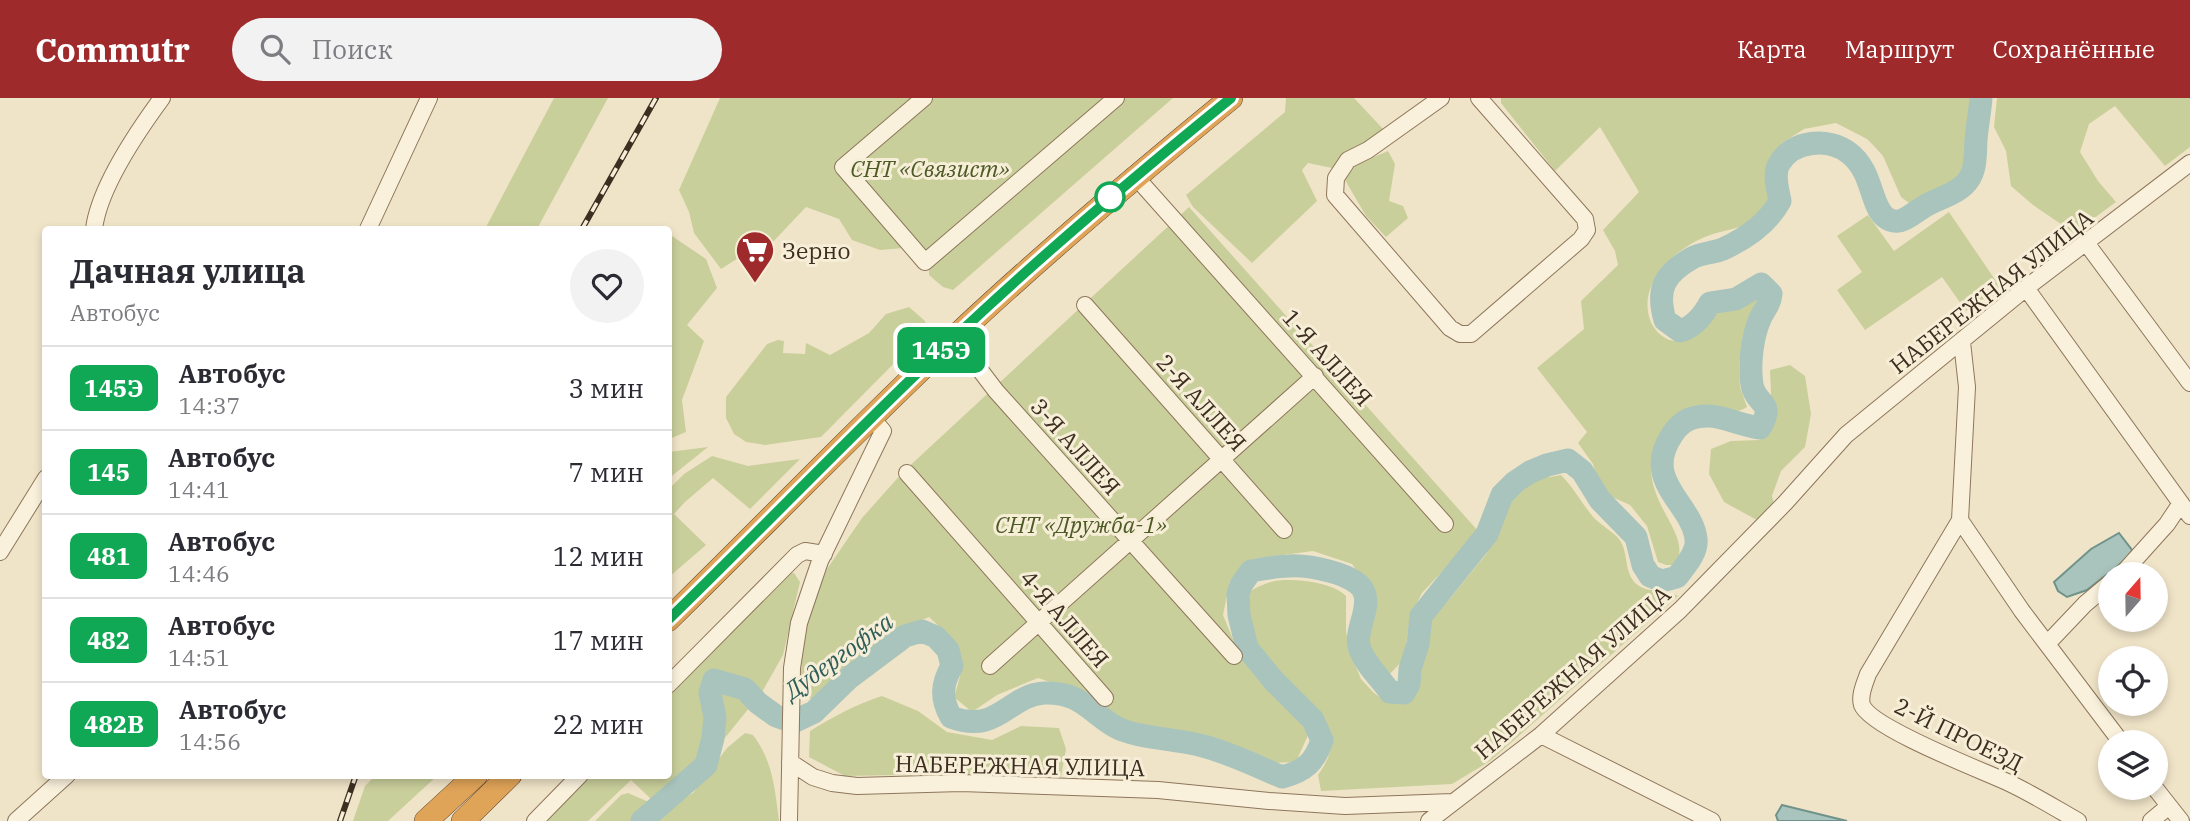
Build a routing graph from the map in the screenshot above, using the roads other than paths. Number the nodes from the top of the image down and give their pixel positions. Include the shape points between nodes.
1 (162, 98) edge
2 (429, 98) edge
3 (924, 98) edge
4 (1116, 98) edge
5 (1231, 98) edge
6 (1441, 98) edge
7 (1479, 98) edge
8 (2190, 163) edge
9 (1135, 176) junction
10 (94, 226) edge
11 (369, 226) edge
12 (2087, 244) junction
13 (2026, 288) junction
14 (1085, 305) dead end
15 (954, 337) junction
16 (1962, 342) junction
17 (1315, 376) junction
18 (2190, 383) edge
19 (871, 417) junction
20 (1222, 458) junction
21 (907, 473) dead end
22 (42, 484) edge
23 (2185, 509) edge
24 (1960, 520) junction
25 (1445, 524) dead end
26 (1284, 530) dead end
27 (1131, 540) junction
28 (0, 552) edge
29 (824, 554) junction
30 (730, 559) junction
31 (2133, 562) edge
32 (2098, 593) edge
33 (672, 602) edge
34 (672, 616) edge
35 (1040, 623) junction
36 (2046, 644) junction
37 (1234, 656) dead end
38 (990, 666) dead end
39 (672, 681) edge
40 (1105, 698) dead end
41 (2112, 730) edge
42 (1541, 734) junction
43 (790, 762) junction
44 (62, 779) edge
45 (472, 779) edge
46 (506, 779) edge
47 (576, 779) edge
48 (2164, 800) edge
49 (1452, 802) junction
50 (2169, 806) junction
51 (16, 821) edge
52 (426, 821) edge
53 (463, 821) edge
54 (535, 821) edge
55 (789, 821) edge
56 (1429, 821) edge
57 (1712, 821) edge
58 (2078, 821) edge
59 (2151, 821) edge
60 (2181, 821) edge

1 - 10 street via 102,199
2 - 11 street
3 - 4 street via 844,167 925,262
5 - 9 highway
6 - 7 street via 1348,160 1336,178 1335,195 1450,328 1471,334 1587,230 1585,219
8 - 12 street, НАБЕРЕЖНАЯ УЛИЦА
9 - 15 highway
9 - 17 street, 1-Я АЛЛЕЯ
12 - 13 street, НАБЕРЕЖНАЯ УЛИЦА
12 - 18 street
13 - 16 street, НАБЕРЕЖНАЯ УЛИЦА
13 - 23 street
14 - 20 street, 2-Я АЛЛЕЯ
15 - 19 highway
15 - 27 street, 3-Я АЛЛЕЯ via 996,391
16 - 24 street, 2-Й ПРОЕЗД via 1966,387
16 - 42 street, НАБЕРЕЖНАЯ УЛИЦА via 1846,435 1680,610
17 - 20 street
17 - 25 street, 1-Я АЛЛЕЯ
19 - 29 street via 883,431
19 - 30 highway
20 - 26 street, 2-Я АЛЛЕЯ
20 - 27 street
21 - 35 street, 4-Я АЛЛЕЯ
22 - 28 street
23 - 31 street
24 - 36 street
24 - 58 street, 2-Й ПРОЕЗД via 1868,674 1861,696 1863,707 1877,720
27 - 35 street
27 - 37 street, 3-Я АЛЛЕЯ
29 - 39 street via 804,551 797,555
29 - 43 street via 799,623 792,668
30 - 33 highway
30 - 34 highway
32 - 36 street
35 - 38 street
35 - 40 street, 4-Я АЛЛЕЯ
36 - 41 street
42 - 49 street, НАБЕРЕЖНАЯ УЛИЦА
42 - 57 street
43 - 49 street, НАБЕРЕЖНАЯ УЛИЦА via 813,777 857,786 961,783 1157,790 1345,806
43 - 55 street
44 - 51 street
45 - 52 highway
46 - 53 highway
47 - 54 street
48 - 50 street
49 - 56 street
50 - 59 street
50 - 60 street

